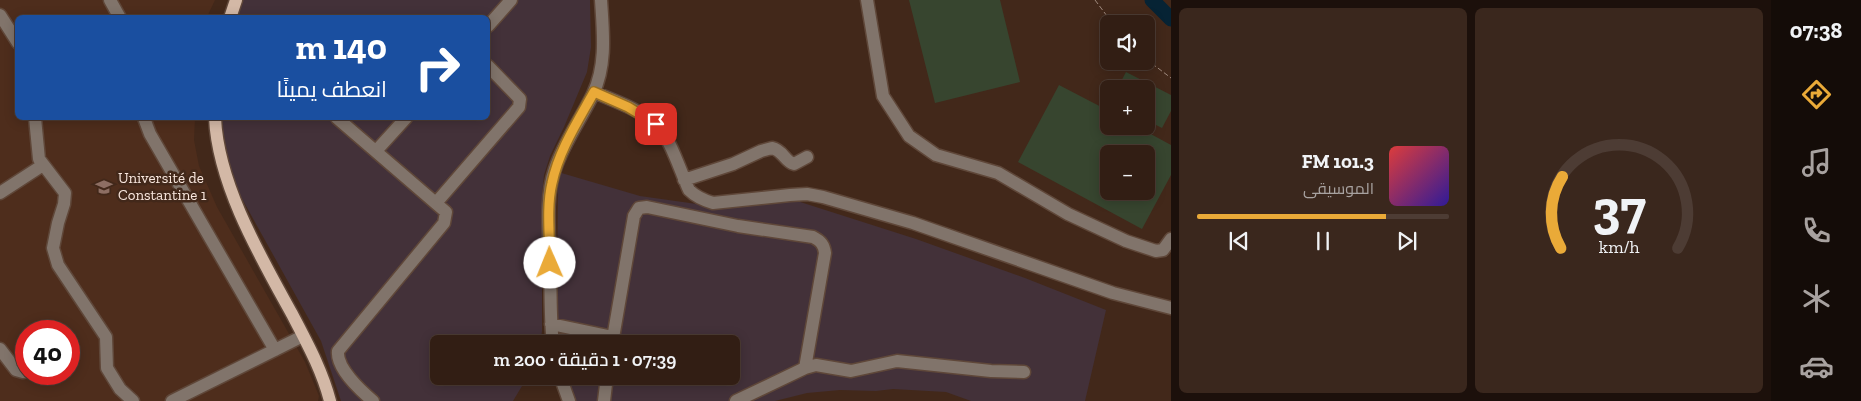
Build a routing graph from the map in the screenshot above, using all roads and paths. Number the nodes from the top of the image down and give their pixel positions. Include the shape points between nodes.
1 (110, 0) edge
2 (236, 0) edge
3 (511, 0) edge
4 (601, 0) edge
5 (867, 0) edge
6 (1095, 0) edge
7 (118, 15) edge
8 (231, 15) edge
9 (1106, 15) edge
10 (490, 24) edge
11 (1155, 66) edge
12 (490, 68) edge
13 (1171, 78) edge
14 (594, 92) junction
15 (36, 120) edge
16 (145, 120) edge
17 (215, 120) edge
18 (339, 120) edge
19 (404, 120) edge
20 (376, 152) junction
21 (807, 157) dead end
22 (43, 165) junction
23 (684, 180) junction
24 (0, 193) edge
25 (436, 203) junction
26 (1171, 239) edge
27 (1171, 308) edge
28 (551, 324) junction
29 (552, 335) edge
30 (594, 335) edge
31 (614, 335) edge
32 (303, 336) junction
33 (0, 349) edge
34 (275, 350) junction
35 (805, 368) junction
36 (15, 369) edge
37 (1024, 372) dead end
38 (563, 385) edge
39 (606, 385) edge
40 (133, 401) edge
41 (172, 401) edge
42 (330, 401) edge
43 (373, 401) edge
44 (569, 401) edge
45 (604, 401) edge
46 (736, 401) edge

1 - 7 street
2 - 8 main road
3 - 10 street
4 - 14 street via 603,57
5 - 26 street via 883,96 909,136 936,155 998,173 1068,214 1126,241 1156,251 1163,250
6 - 9 path
11 - 13 path
12 - 25 street via 520,99 519,107
14 - 23 street via 656,124
14 - 28 street via 562,152 551,185
15 - 22 street via 39,159
16 - 34 street
17 - 32 main road via 221,157 237,207
18 - 20 street
19 - 20 street
20 - 25 street
21 - 23 street via 790,163 782,152 772,148
22 - 24 street
22 - 40 street via 65,193 53,248 58,265 106,336 107,368 120,389
23 - 27 street via 695,196 713,203 807,194 849,204 1113,293
25 - 43 street via 446,212 444,223 338,351 337,357 350,378
28 - 29 street
28 - 30 street
31 - 35 street via 634,216 639,208 647,207 738,226 813,237 820,241 826,253
32 - 34 street
32 - 42 main road via 322,375
33 - 36 street
34 - 41 street
35 - 37 street via 816,365 851,371 897,361
35 - 46 street
38 - 44 street
39 - 45 street

